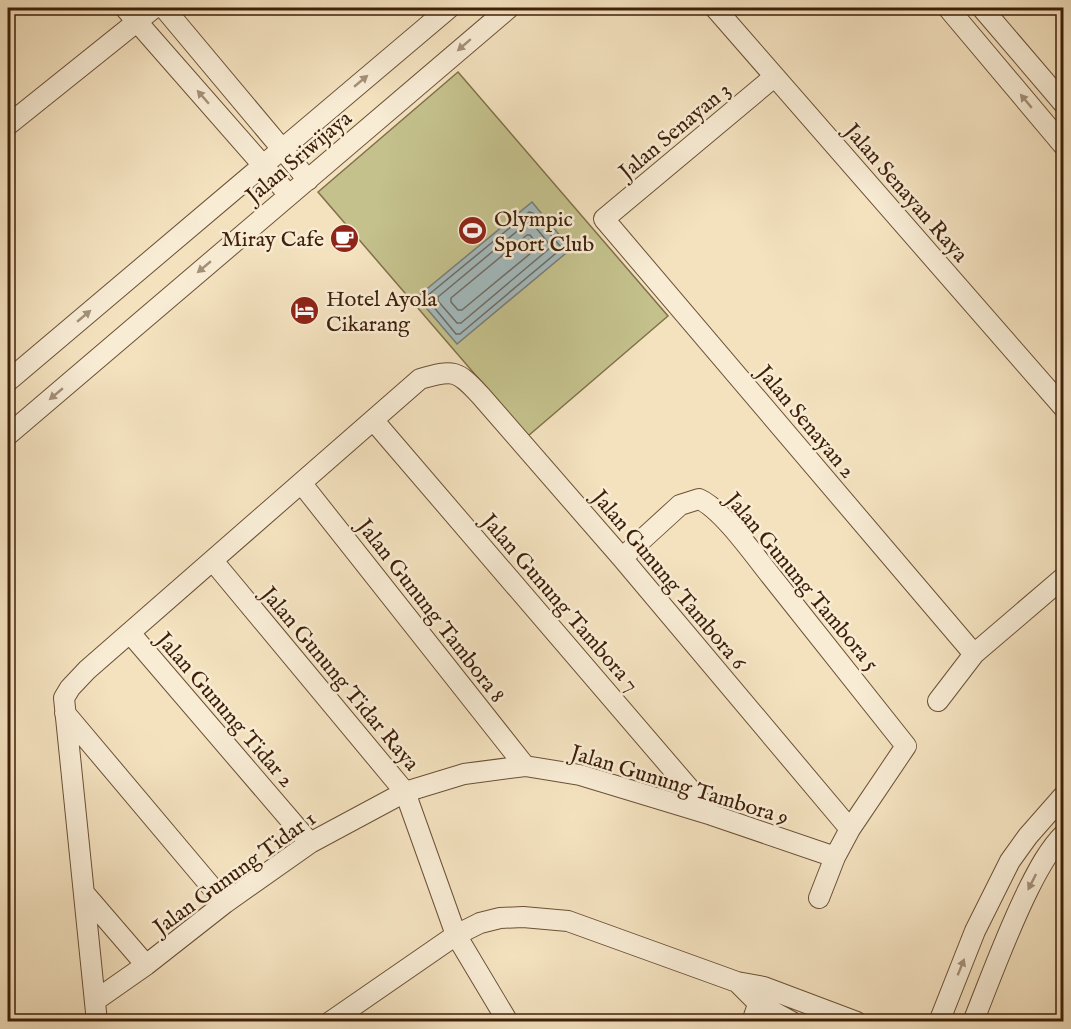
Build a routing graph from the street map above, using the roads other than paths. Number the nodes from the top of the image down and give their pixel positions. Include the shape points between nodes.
1 (154, 8) edge
2 (164, 8) edge
3 (449, 8) edge
4 (509, 8) edge
5 (715, 8) edge
6 (948, 8) edge
7 (982, 8) edge
8 (131, 15) edge
9 (774, 77) junction
10 (1062, 100) edge
11 (11, 115) edge
12 (1064, 146) edge
13 (281, 148) junction
14 (263, 164) junction
15 (308, 180) junction
16 (289, 195) junction
17 (604, 219) joint
18 (8, 381) edge
19 (1064, 408) edge
20 (374, 421) junction
21 (8, 435) edge
22 (302, 484) junction
23 (622, 558) junction
24 (213, 561) junction
25 (1064, 577) edge
26 (130, 633) junction
27 (974, 654) junction
28 (938, 701) dead end
29 (65, 713) junction
30 (525, 766) junction
31 (405, 792) junction
32 (1064, 795) edge
33 (712, 814) junction
34 (850, 829) junction
35 (1064, 834) edge
36 (310, 843) junction
37 (835, 857) junction
38 (84, 893) junction
39 (819, 898) dead end
40 (225, 903) junction
41 (456, 935) junction
42 (146, 965) junction
43 (96, 1000) junction
44 (758, 1004) edge
45 (97, 1022) edge
46 (330, 1022) edge
47 (508, 1022) edge
48 (792, 1022) edge
49 (858, 1022) edge
50 (939, 1022) edge
51 (973, 1022) edge

1 - 8 street
2 - 13 street
13 -> 3 street, Jalan Sriwijaya
4 -> 15 street, Jalan Sriwijaya
5 - 9 street, Jalan Senayan Raya
12 -> 6 street
7 - 10 street
8 - 11 street
14 -> 8 street
9 - 17 street, Jalan Senayan 3
9 - 19 street, Jalan Senayan Raya
13 - 14 street, Jalan Sriwijaya
13 - 15 street
14 - 16 street
18 -> 14 street, Jalan Sriwijaya
15 - 16 street, Jalan Sriwijaya
16 -> 21 street, Jalan Sriwijaya
17 - 27 street, Jalan Senayan 2
20 - 22 street
20 - 23 street, Jalan Gunung Tambora 6 via 420,379 444,372 463,377
20 - 33 street, Jalan Gunung Tambora 7
22 - 24 street
22 - 30 street, Jalan Gunung Tambora 8
23 - 34 street, Jalan Gunung Tambora 6
23 - 34 street, Jalan Gunung Tambora 5 via 680,505 699,499 751,551 906,746
24 - 26 street
24 - 31 street, Jalan Gunung Tidar Raya
25 - 27 street
26 - 29 street via 70,688 64,698
26 - 36 street, Jalan Gunung Tidar 2
27 - 28 street
29 - 38 street
29 - 40 street
30 - 31 street, Jalan Gunung Tambora 9 via 464,774
30 - 33 street, Jalan Gunung Tambora 9 via 580,775
31 - 36 street, Jalan Gunung Tidar 1
31 - 41 street, Jalan Gunung Tidar Raya
50 -> 32 street via 975,931 1010,861
33 - 37 street, Jalan Gunung Tambora 9
34 - 37 street
35 -> 51 street via 1037,873 1012,921
36 - 40 street, Jalan Gunung Tidar 1
37 - 39 street
38 - 42 street
38 - 43 street
40 - 42 street, Jalan Gunung Tidar 1
41 - 44 street via 500,918 568,921 737,982
41 - 46 street
41 - 47 street, Jalan Gunung Tidar Raya
42 - 43 street, Jalan Gunung Tidar 1
43 - 45 street
44 - 48 street
44 - 49 street

